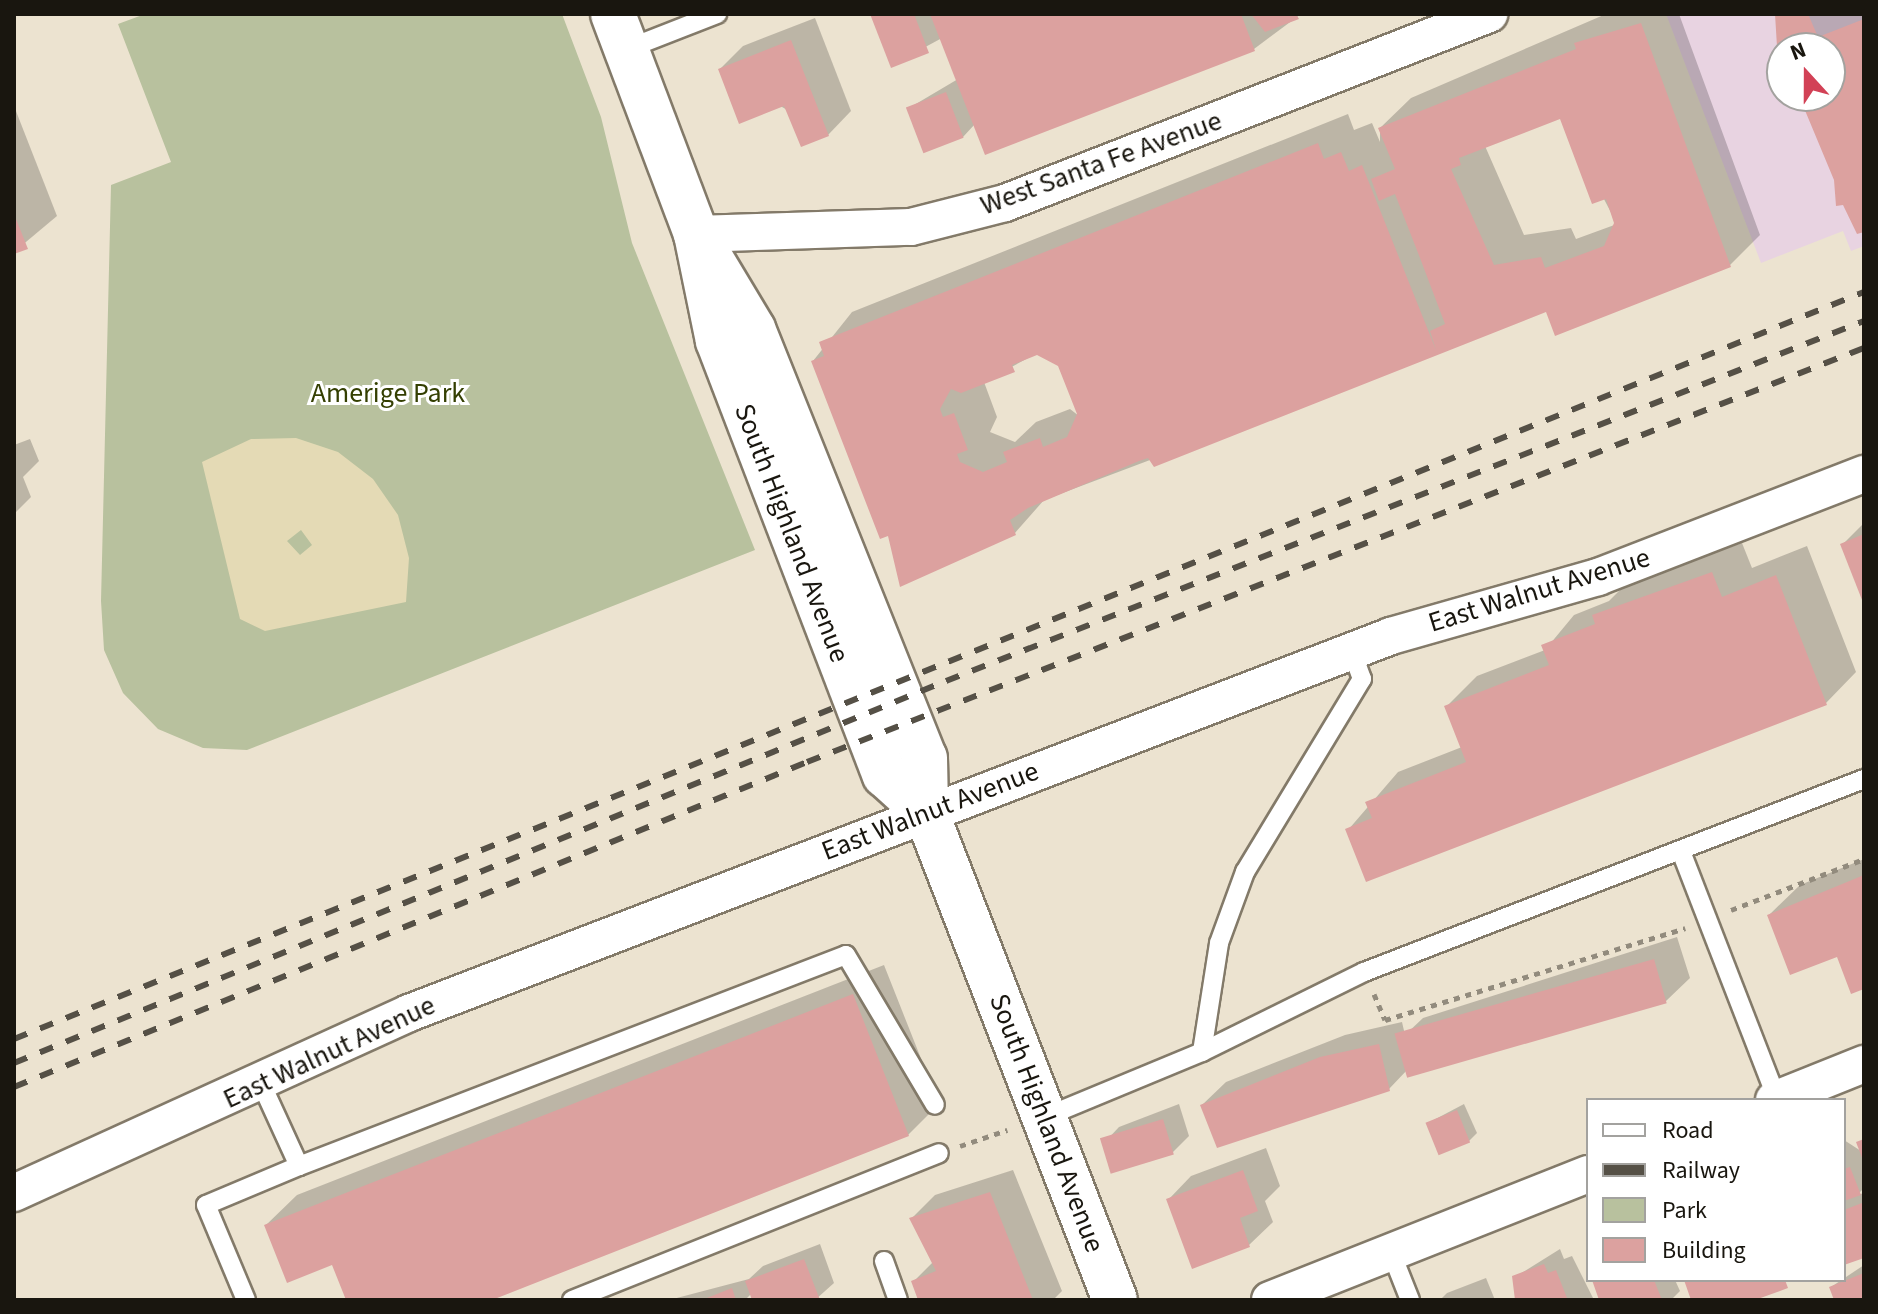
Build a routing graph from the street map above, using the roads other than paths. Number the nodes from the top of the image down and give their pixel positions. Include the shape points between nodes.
1 (717, 14) edge
2 (1489, 14) edge
3 (620, 32) edge
4 (696, 234) junction
5 (1864, 474) edge
6 (1352, 651) junction
7 (1864, 779) edge
8 (926, 812) junction
9 (1682, 854) junction
10 (1202, 1052) junction
11 (1864, 1064) edge
12 (261, 1083) junction
13 (1776, 1098) edge
14 (1779, 1098) edge
15 (935, 1105) dead end
16 (1045, 1117) junction
17 (939, 1153) dead end
18 (299, 1166) junction
19 (1586, 1175) edge
20 (14, 1193) edge
21 (1391, 1252) junction
22 (884, 1261) dead end
23 (246, 1300) edge
24 (572, 1300) edge
25 (898, 1300) edge
26 (1115, 1300) edge
27 (1270, 1300) edge
28 (1410, 1300) edge

1 - 3 lane
2 - 4 street, West Santa Fe Avenue via 1005,203 911,227
3 - 4 street, South Highland Avenue
4 - 8 street, South Highland Avenue via 753,329 925,758
5 - 6 street, East Walnut Avenue via 1598,577
6 - 8 street, East Walnut Avenue
6 - 10 lane via 1362,679 1245,872 1219,943
7 - 9 lane
8 - 12 street, East Walnut Avenue via 409,1013
8 - 16 street, South Highland Avenue
9 - 10 lane via 1364,972
9 - 13 lane
10 - 16 lane
11 - 14 street
12 - 18 lane
12 - 20 street, East Walnut Avenue
15 - 18 lane via 846,955
16 - 26 street, South Highland Avenue
17 - 24 lane
18 - 23 lane via 206,1205
19 - 21 street
21 - 27 street
21 - 28 lane
22 - 25 lane

